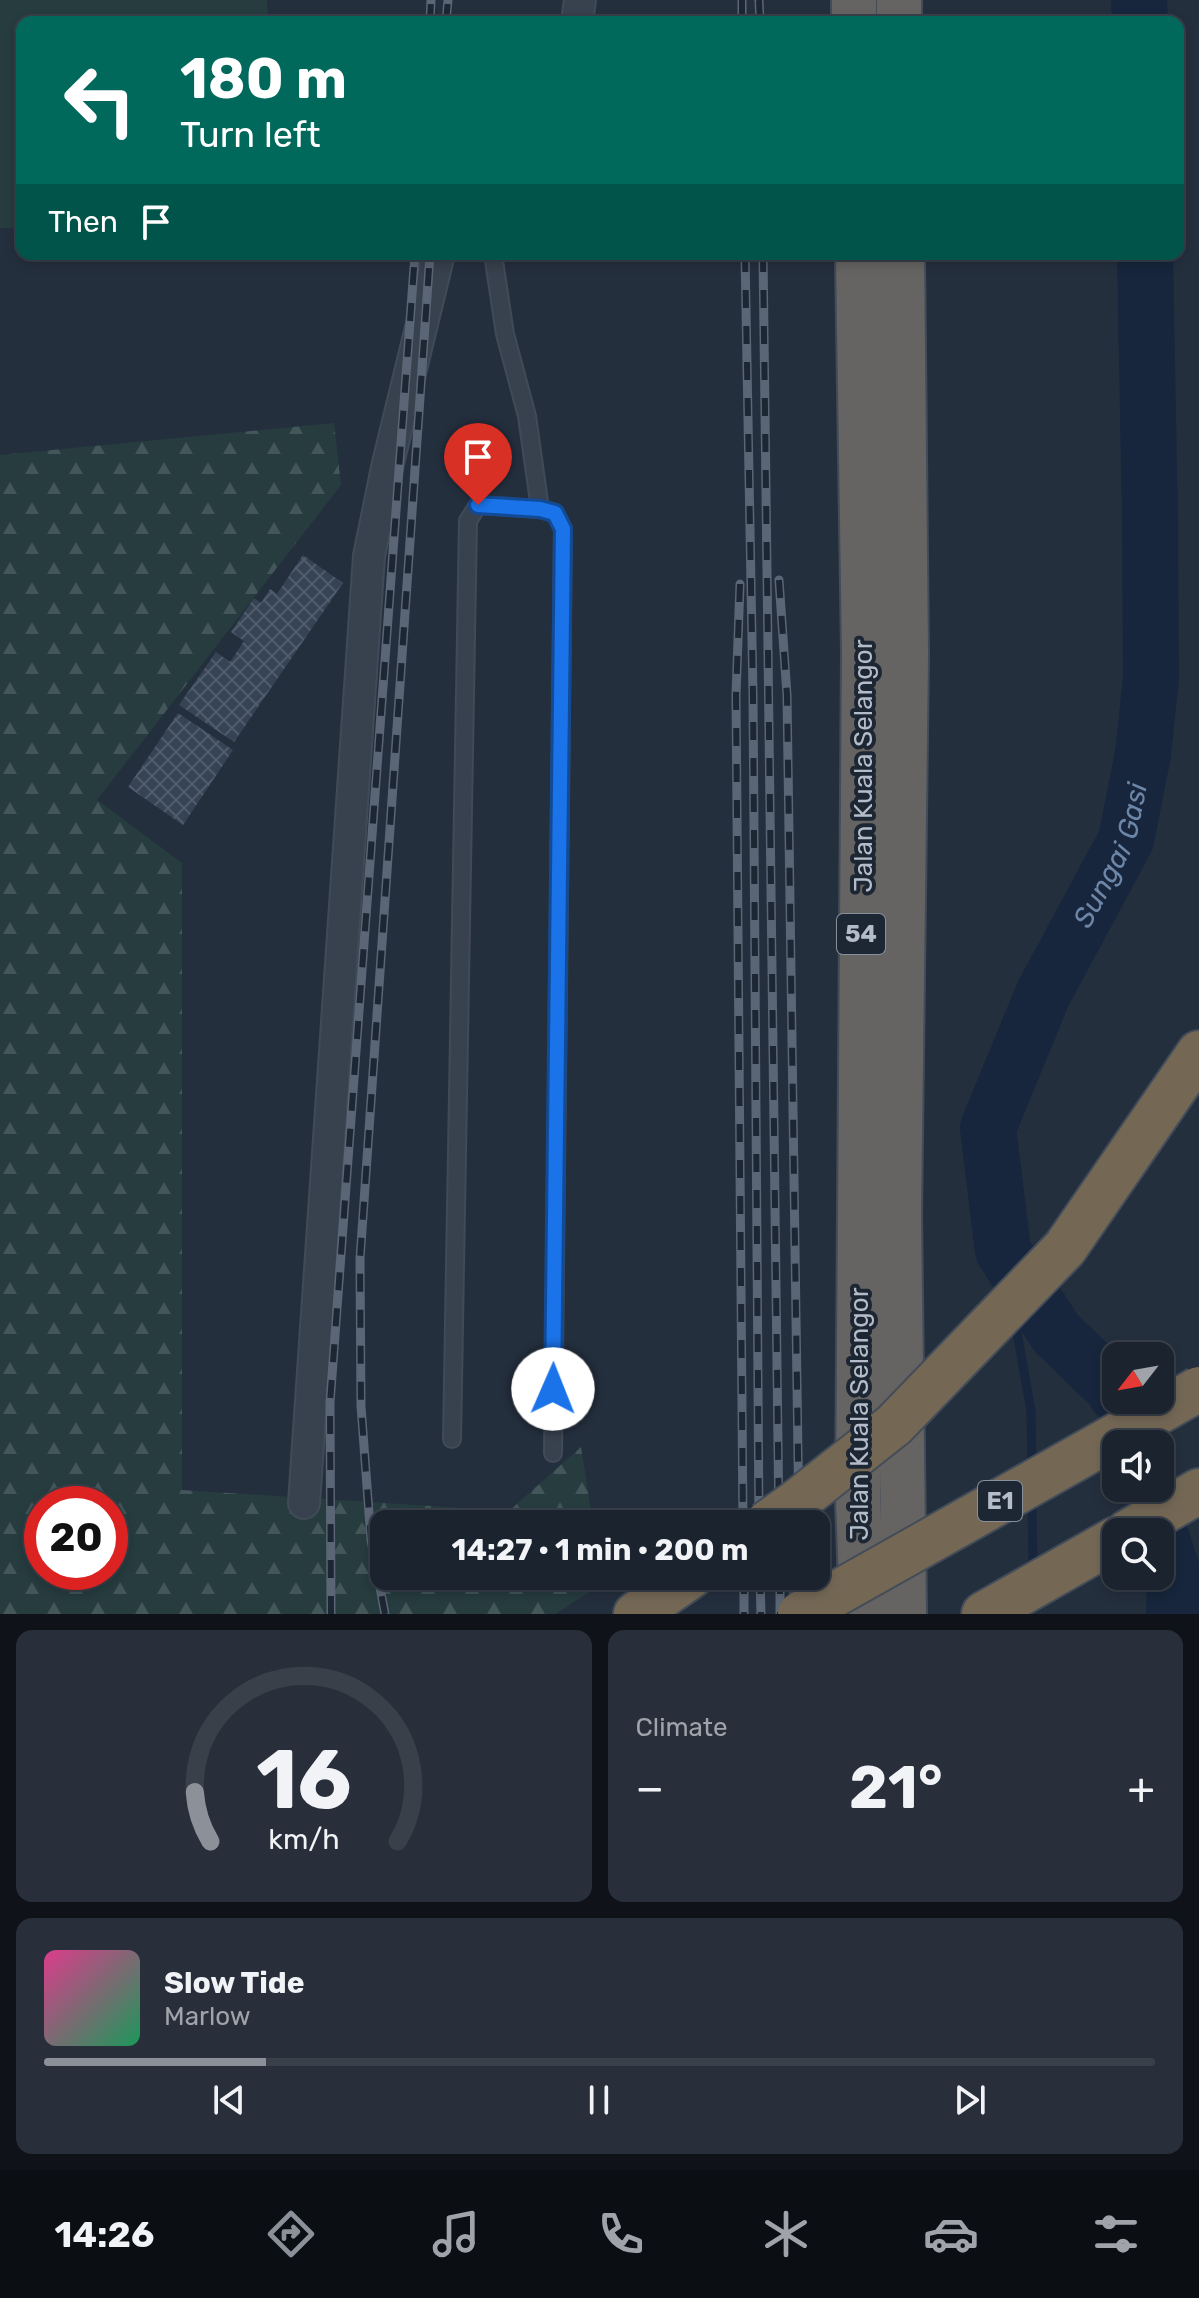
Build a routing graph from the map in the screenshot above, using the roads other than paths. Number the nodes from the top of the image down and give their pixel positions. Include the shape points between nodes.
1 (438, 260) edge
2 (494, 260) edge
3 (858, 260) edge
4 (902, 260) edge
5 (540, 509) junction
6 (1199, 1053) edge
7 (1199, 1389) edge
8 (452, 1439) dead end
9 (553, 1453) dead end
10 (1199, 1491) edge
11 (304, 1503) dead end
12 (786, 1510) edge
13 (1152, 1518) edge
14 (1102, 1547) edge
15 (671, 1590) edge
16 (636, 1614) edge
17 (800, 1614) edge
18 (862, 1614) edge
19 (904, 1614) edge
20 (984, 1614) edge

1 - 11 street via 369,556
2 - 5 lane via 505,334 527,416
3 - 18 highway, Jalan Kuala Selangor / 54 via 864,653 858,1467
4 - 19 highway, Jalan Kuala Selangor / 54 via 906,655 899,1215
5 - 8 lane via 478,505 468,521
5 - 9 lane via 555,513 563,529
6 - 12 highway, bridge via 1065,1248 894,1425
7 - 17 highway, E1, bridge
10 - 13 highway
14 - 20 highway
15 - 16 highway

